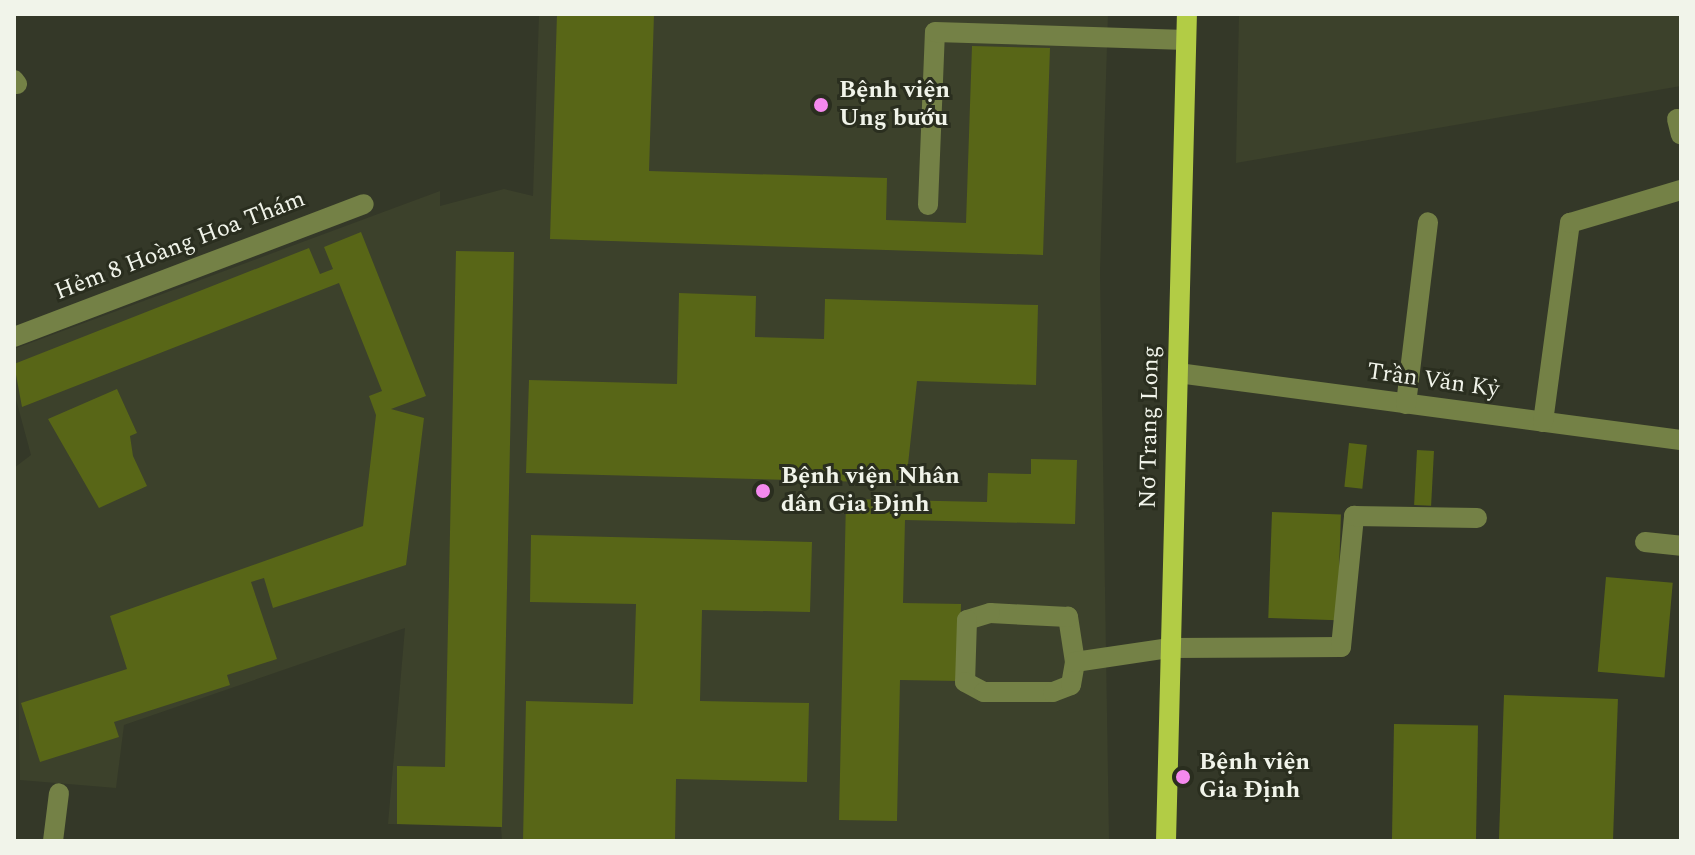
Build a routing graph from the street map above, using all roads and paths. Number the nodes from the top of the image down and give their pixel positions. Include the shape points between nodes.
1 (1187, 14) edge
2 (1186, 40) junction
3 (1681, 190) edge
4 (364, 204) dead end
5 (928, 205) dead end
6 (1428, 222) dead end
7 (14, 337) edge
8 (1178, 373) junction
9 (1406, 404) junction
10 (1543, 422) junction
11 (1681, 440) edge
12 (1477, 518) dead end
13 (1645, 542) dead end
14 (1681, 546) edge
15 (1170, 648) junction
16 (1075, 662) junction
17 (59, 793) dead end
18 (53, 841) edge
19 (1166, 841) edge

1 - 2 main road, Nơ Trang Long
2 - 5 street via 935,32
2 - 8 main road, Nơ Trang Long
3 - 10 street via 1570,223
4 - 7 street, Hẻm 8 Hoàng Hoa Thám
6 - 9 street
8 - 9 street, Trần Văn Kỷ
8 - 15 main road, Nơ Trang Long
9 - 10 street, Trần Văn Kỷ
10 - 11 street, Trần Văn Kỷ
12 - 15 street via 1354,516 1341,647
13 - 14 street
15 - 16 street
15 - 19 main road, Nơ Trang Long
16 - 16 street via 1071,685 1053,692 972,689 965,682 967,620 990,613 1068,617
17 - 18 street

